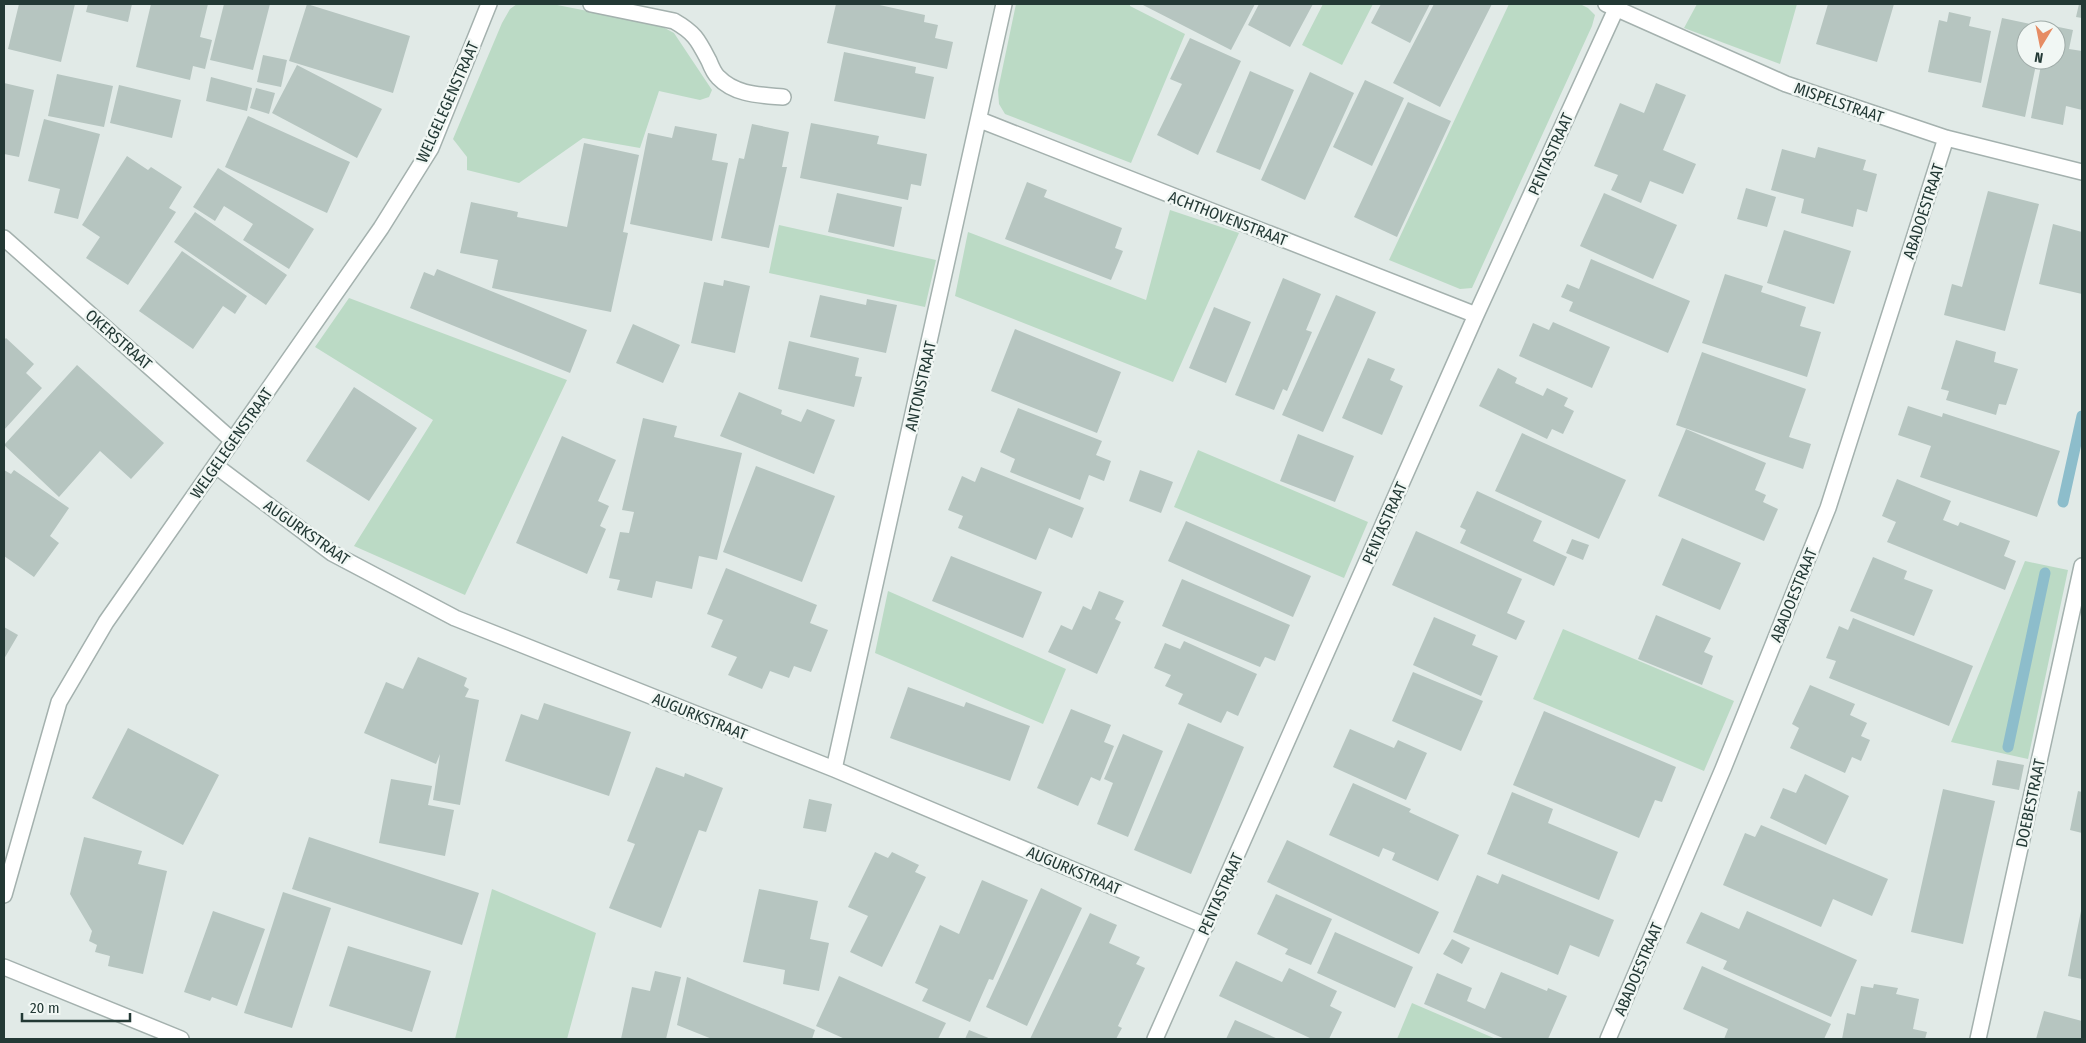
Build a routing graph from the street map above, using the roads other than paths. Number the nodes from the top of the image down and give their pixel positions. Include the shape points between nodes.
1 (489, 4) edge
2 (591, 4) edge
3 (1004, 4) edge
4 (1611, 6) edge
5 (783, 97) dead end
6 (980, 120) junction
7 (1946, 138) junction
8 (2082, 172) edge
9 (4, 238) edge
10 (1476, 315) junction
11 (233, 440) junction
12 (216, 466) junction
13 (2082, 566) edge
14 (834, 769) junction
15 (4, 895) edge
16 (1206, 926) junction
17 (4, 967) edge
18 (181, 1039) edge
19 (1155, 1039) edge
20 (1608, 1039) edge
21 (1978, 1039) edge

1 - 11 street, WELGELEGENSTRAAT via 431,148 381,228
2 - 5 street via 674,21 696,37 717,76 730,87 752,95
3 - 6 street, ANTONSTRAAT
4 - 7 street, MISPELSTRAAT via 1786,84
4 - 10 street, PENTASTRAAT
6 - 10 street, ACHTHOVENSTRAAT
6 - 14 street, ANTONSTRAAT
7 - 8 street, MISPELSTRAAT
7 - 20 street, ABADOESTRAAT via 1828,508 1723,769
9 - 11 street, OKERSTRAAT
10 - 16 street, PENTASTRAAT
11 - 12 street, WELGELEGENSTRAAT
12 - 14 street, AUGURKSTRAAT via 332,553 455,618
12 - 15 street, WELGELEGENSTRAAT via 106,622 60,702
13 - 21 street, DOEBESTRAAT
14 - 16 street, AUGURKSTRAAT
16 - 19 street, PENTASTRAAT
17 - 18 street

